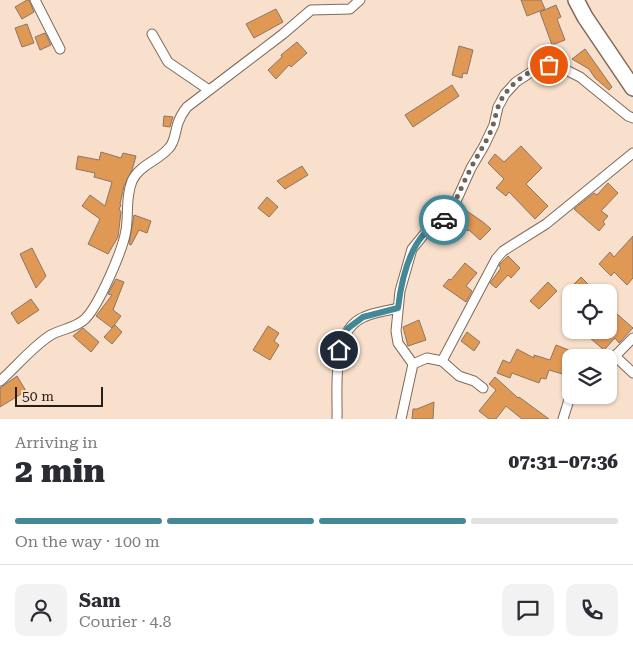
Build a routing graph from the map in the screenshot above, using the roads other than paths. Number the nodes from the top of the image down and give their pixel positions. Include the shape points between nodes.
1 (35, 0) edge
2 (360, 0) edge
3 (576, 0) edge
4 (152, 34) dead end
5 (60, 49) dead end
6 (633, 88) edge
7 (209, 90) junction
8 (633, 118) edge
9 (633, 153) edge
10 (398, 308) junction
11 (633, 338) edge
12 (617, 352) edge
13 (442, 361) junction
14 (617, 361) edge
15 (413, 364) junction
16 (633, 372) edge
17 (0, 381) edge
18 (483, 388) dead end
19 (568, 404) edge
20 (337, 419) edge
21 (401, 419) edge
22 (563, 419) edge

1 - 5 street
2 - 7 street via 350,9 311,10
3 - 6 main road
4 - 7 street via 168,62
7 - 17 street via 187,107 169,149 133,179 121,249 105,286 84,320 51,335
8 - 10 street via 580,77 558,66 539,67 516,82 498,107 494,125 453,208 442,223 426,232 412,249
9 - 13 street via 546,224 496,258
10 - 15 street via 398,343
10 - 20 street via 363,317 347,329 339,350
11 - 12 street
13 - 15 street via 427,358
13 - 18 street via 459,376
14 - 16 street
15 - 21 street
19 - 22 street

